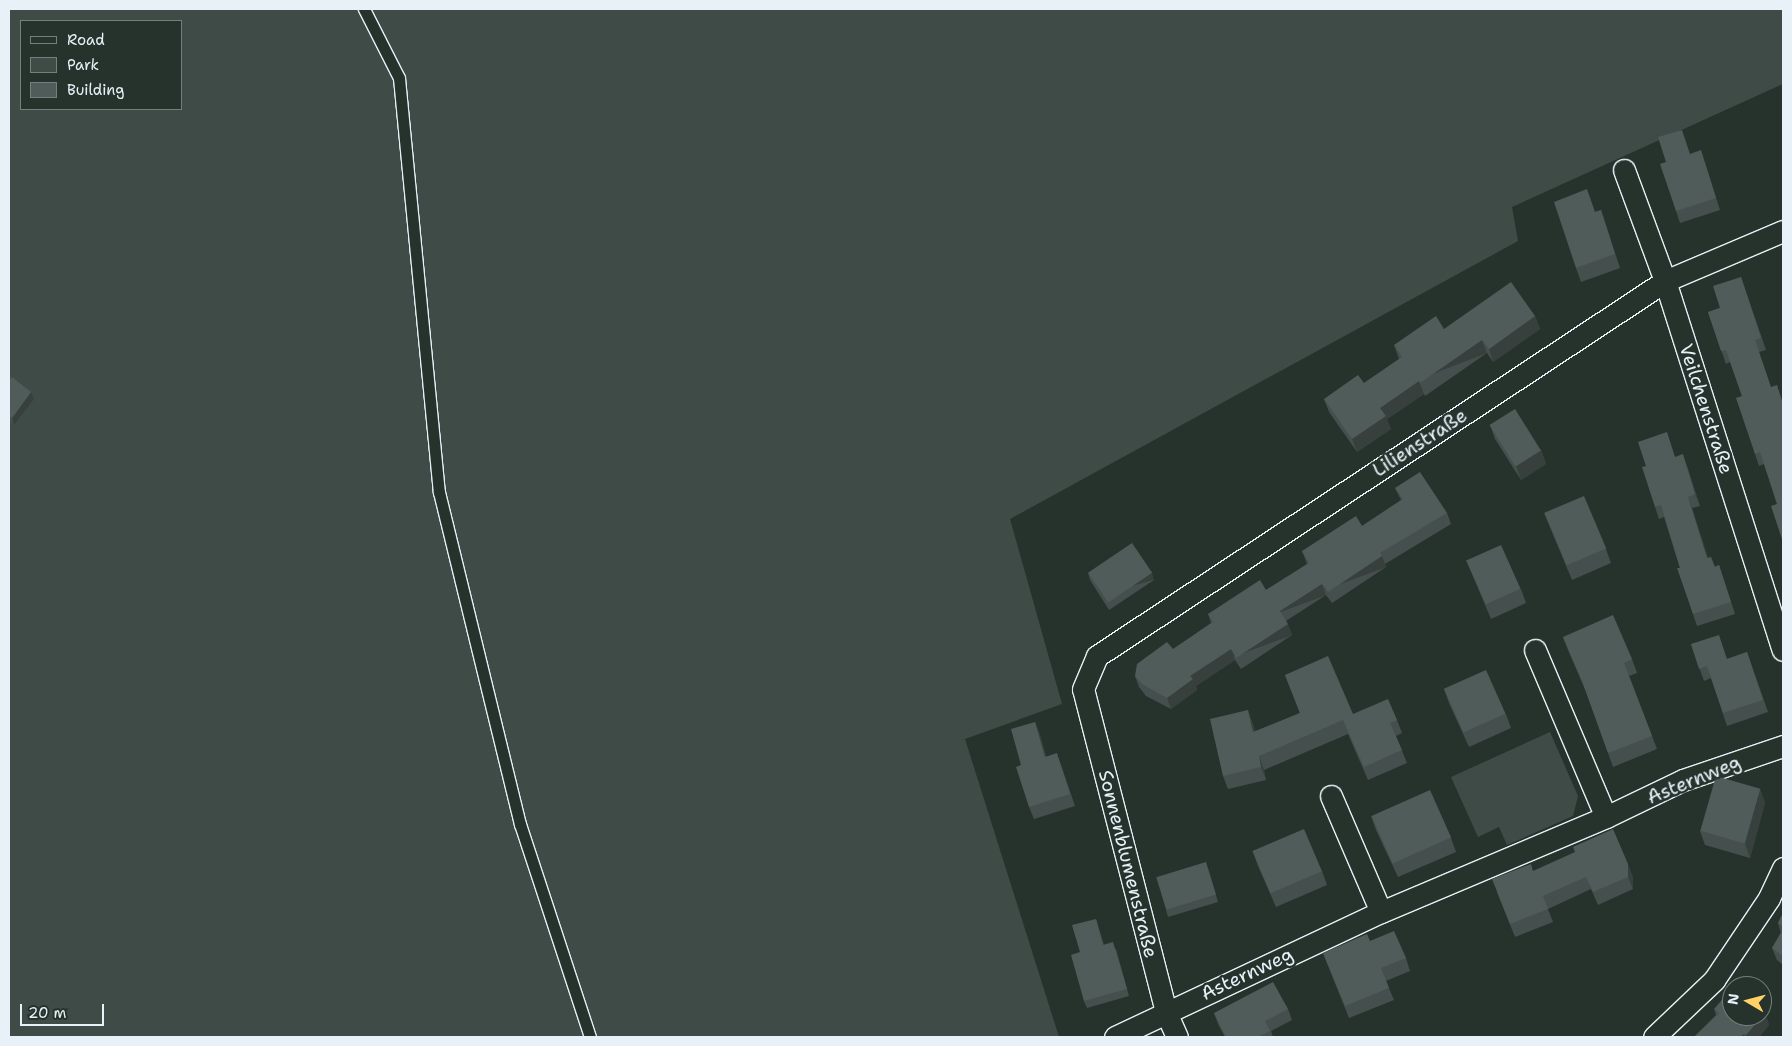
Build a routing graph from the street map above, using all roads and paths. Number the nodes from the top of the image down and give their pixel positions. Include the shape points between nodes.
1 (364, 9) edge
2 (1624, 170) dead end
3 (1783, 231) edge
4 (1665, 281) junction
5 (1535, 650) dead end
6 (1783, 650) edge
7 (1083, 689) joint
8 (1783, 746) edge
9 (1330, 796) dead end
10 (1606, 818) junction
11 (1783, 868) edge
12 (1381, 912) junction
13 (1166, 1012) junction
14 (590, 1037) edge
15 (1115, 1037) edge
16 (1177, 1037) edge
17 (1654, 1037) edge

1 - 14 lane via 399,78 439,492 520,824
2 - 4 street, Veilchenstraße
3 - 4 street, Lilienstraße
4 - 6 street, Veilchenstraße
4 - 7 street, Lilienstraße via 1097,656
5 - 10 street
7 - 13 street, Sonnenblumenstraße
8 - 10 street, Asternweg via 1683,780
9 - 12 street
10 - 12 street, Asternweg
11 - 17 street via 1769,898 1714,980
12 - 13 street, Asternweg
13 - 15 street, Asternweg
13 - 16 street, Sonnenblumenstraße

